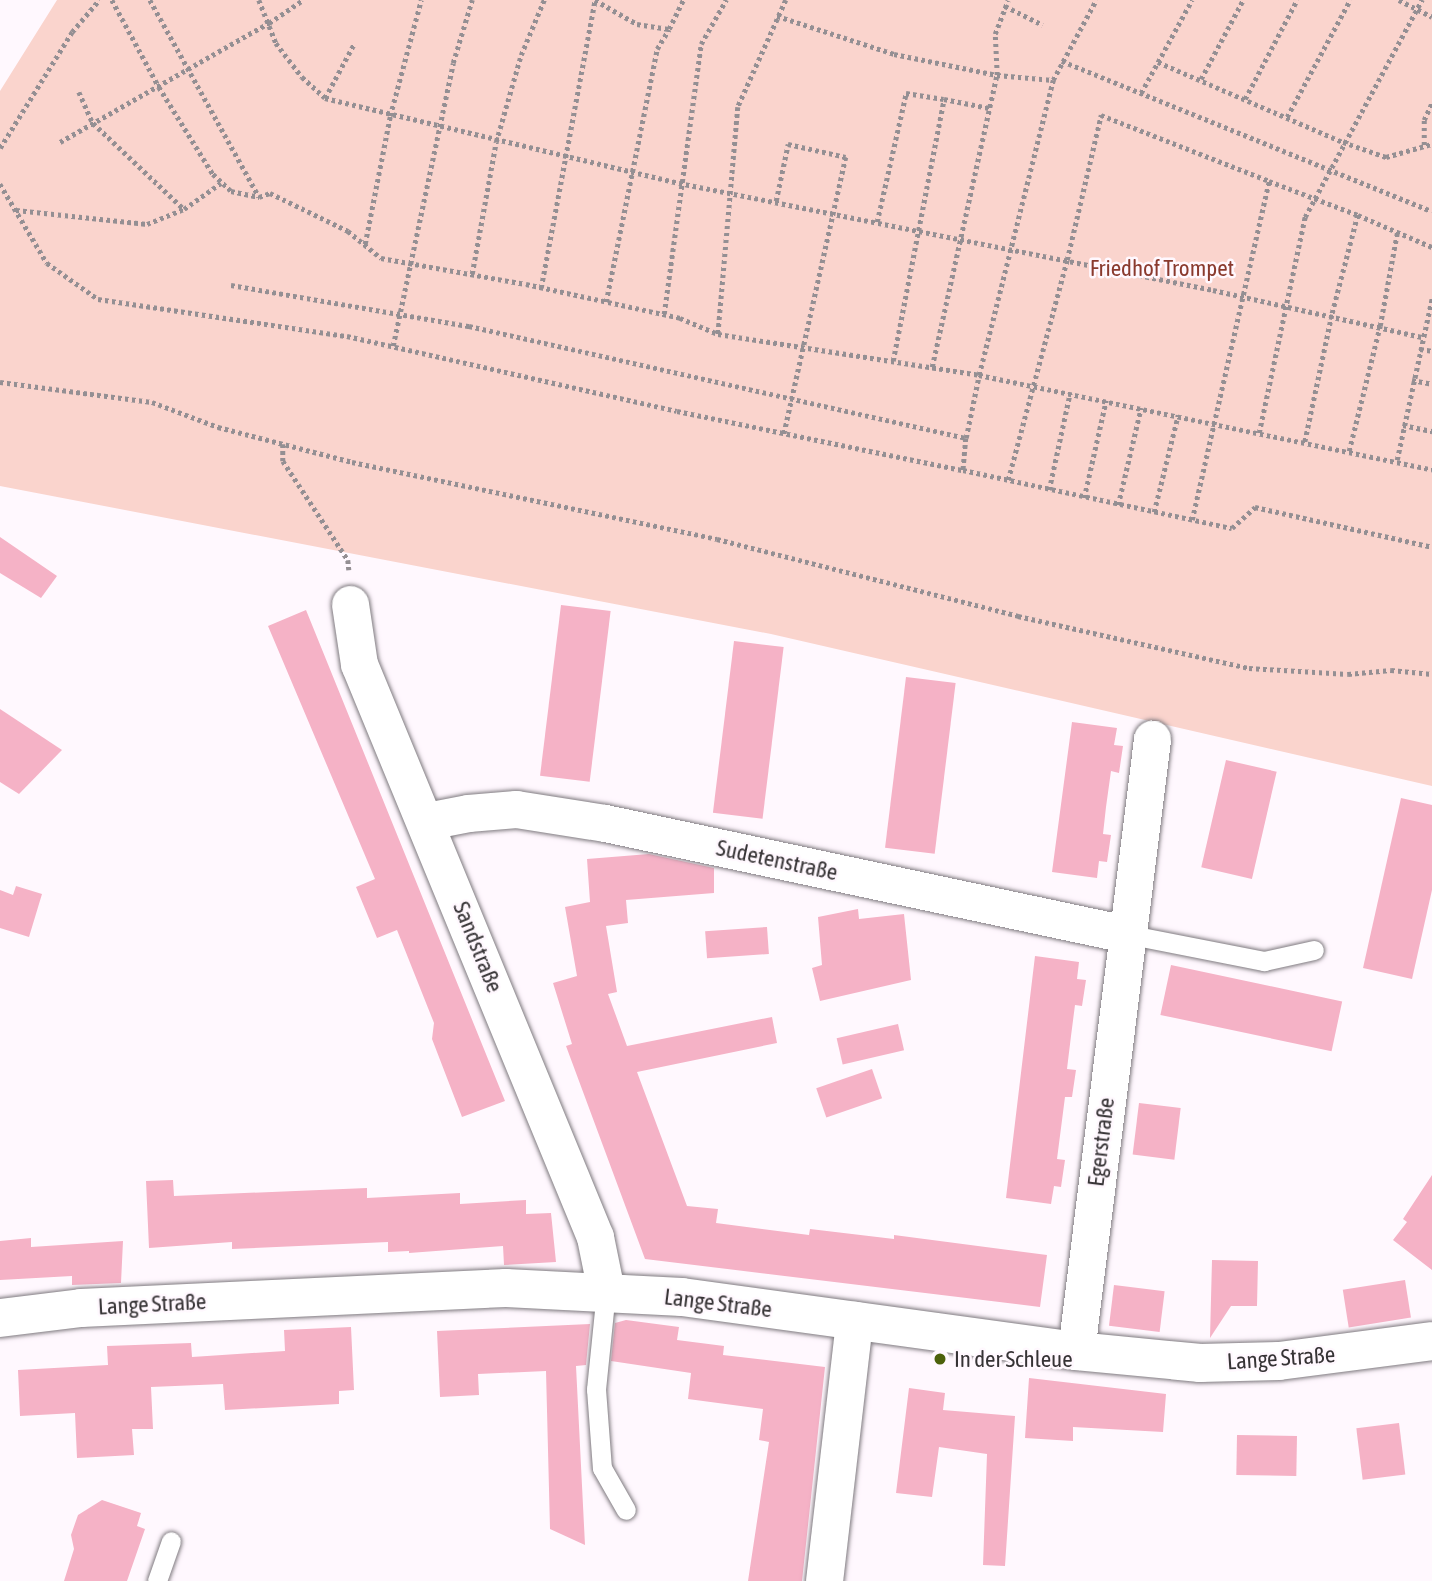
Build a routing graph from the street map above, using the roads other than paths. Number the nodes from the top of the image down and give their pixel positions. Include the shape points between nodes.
1 (350, 604) road end
2 (1152, 739) dead end
3 (427, 821) junction
4 (1126, 934) junction
5 (1314, 950) dead end
6 (606, 1292) junction
7 (0, 1318) edge
8 (854, 1320) junction
9 (1432, 1341) edge
10 (1076, 1351) junction
11 (626, 1510) dead end
12 (171, 1541) dead end
13 (157, 1581) edge
14 (824, 1581) edge

1 - 3 street, Sandstraße via 359,664
2 - 4 street, Egerstraße
3 - 4 street, Sudetenstraße via 516,809 605,823
3 - 6 street, Sandstraße via 595,1237
4 - 5 lane via 1264,961
4 - 10 street, Egerstraße
6 - 7 street, Lange Straße via 506,1288 368,1293 81,1308
6 - 8 street, Lange Straße via 682,1297
6 - 11 lane via 596,1389 602,1468
8 - 10 street, Lange Straße
8 - 14 street
9 - 10 street, Lange Straße via 1279,1361 1199,1363
12 - 13 lane

